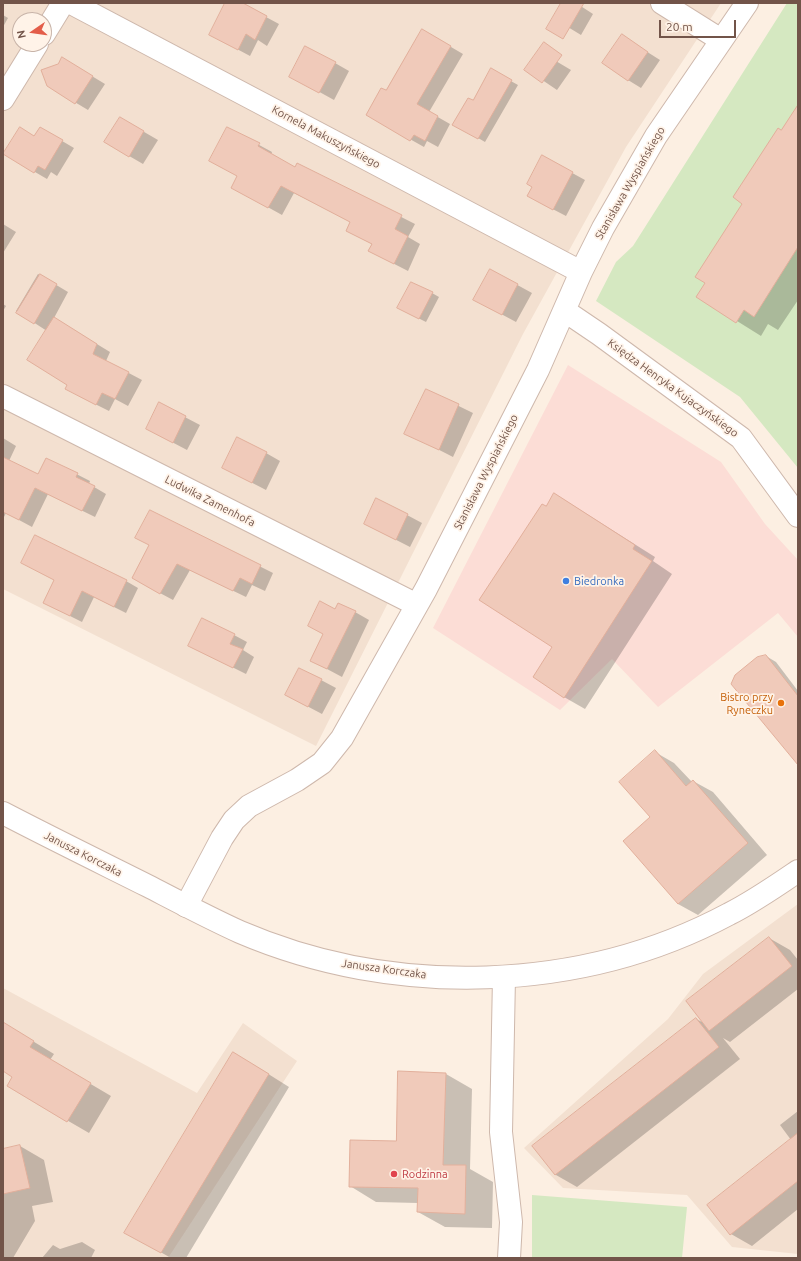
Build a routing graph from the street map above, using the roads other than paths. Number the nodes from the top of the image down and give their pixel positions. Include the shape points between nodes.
1 (63, 3) edge
2 (71, 3) edge
3 (662, 3) edge
4 (747, 3) edge
5 (52, 21) edge
6 (721, 40) junction
7 (33, 52) edge
8 (3, 99) edge
9 (581, 272) junction
10 (565, 311) junction
11 (3, 396) edge
12 (798, 516) edge
13 (416, 605) junction
14 (3, 813) edge
15 (798, 871) edge
16 (186, 906) junction
17 (504, 977) junction
18 (509, 1258) edge

1 - 5 street
2 - 9 street, Kornela Makuszyńskiego
3 - 6 street
4 - 6 street, Stanisława Wyspiańskiego
6 - 9 street, Stanisława Wyspiańskiego via 656,136
7 - 8 street
9 - 10 street, Stanisława Wyspiańskiego
10 - 12 street, Księdza Henryka Kujaczyńskiego via 741,438
10 - 13 street, Stanisława Wyspiańskiego via 538,370
11 - 13 street, Ludwika Zamenhofa
13 - 16 street, Stanisława Wyspiańskiego via 338,743 322,763 249,806 234,820
14 - 16 street, Janusza Korczaka
15 - 17 street, Janusza Korczaka via 730,914 660,945 584,966
16 - 17 street, Janusza Korczaka via 240,932 311,956 408,974
17 - 18 street via 502,1132 511,1222

